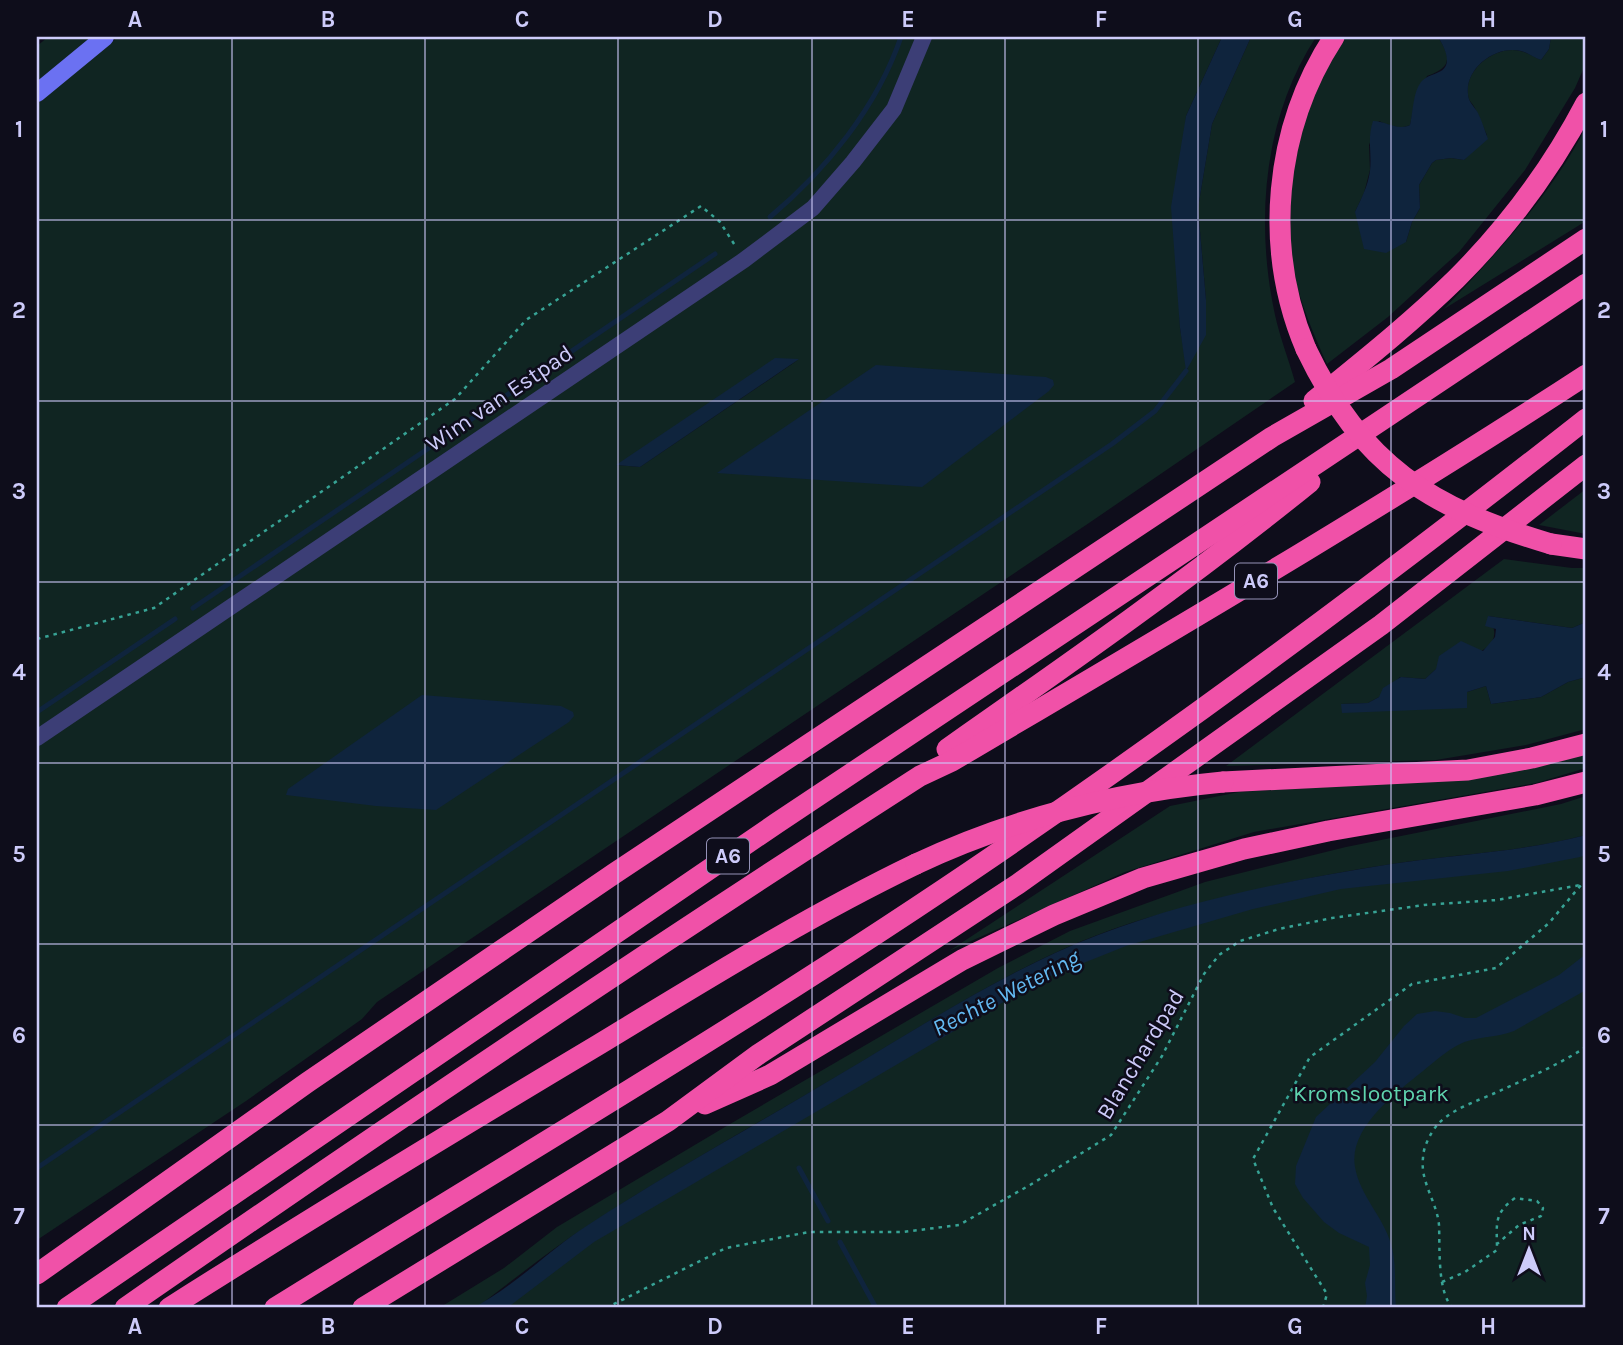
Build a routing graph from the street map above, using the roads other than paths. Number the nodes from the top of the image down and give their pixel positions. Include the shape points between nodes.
1 (105, 37) edge
2 (924, 37) edge
3 (1334, 37) edge
4 (37, 93) edge
5 (1586, 103) edge
6 (1586, 239) edge
7 (1586, 284) edge
8 (1586, 375) edge
9 (1396, 412) junction
10 (1586, 419) edge
11 (1272, 437) junction
12 (1586, 465) edge
13 (1586, 549) edge
14 (37, 738) edge
15 (1586, 744) edge
16 (920, 776) junction
17 (1586, 782) edge
18 (668, 1121) junction
19 (37, 1274) edge
20 (67, 1308) edge
21 (125, 1308) edge
22 (169, 1308) edge
23 (275, 1308) edge
24 (363, 1308) edge

1 - 4 main road
2 - 14 street, Wim van Estpad via 894,109 813,208 744,260
3 - 13 highway, bridge via 1321,56 1291,130 1279,213 1290,306 1319,376 1355,430 1405,478 1459,512 1497,528
5 - 11 highway, A6 via 1533,190 1474,261
6 - 11 highway, A6 via 1391,369
7 - 9 highway, A6
8 - 16 highway, A6 via 1253,583
9 - 16 highway, A6 via 1236,542 945,750
9 - 20 highway, A6 via 788,815
10 - 23 highway via 1275,656 996,854 649,1078
11 - 19 highway, A6 via 615,873
12 - 18 highway via 1381,625 1172,775 1018,884 759,1054
15 - 22 highway, bridge via 1468,770 1166,789 1096,802 1003,829 916,864 754,951 334,1203
16 - 21 highway, A6 via 710,911
17 - 18 highway via 1244,849 1143,878 962,960 770,1075
18 - 24 highway

